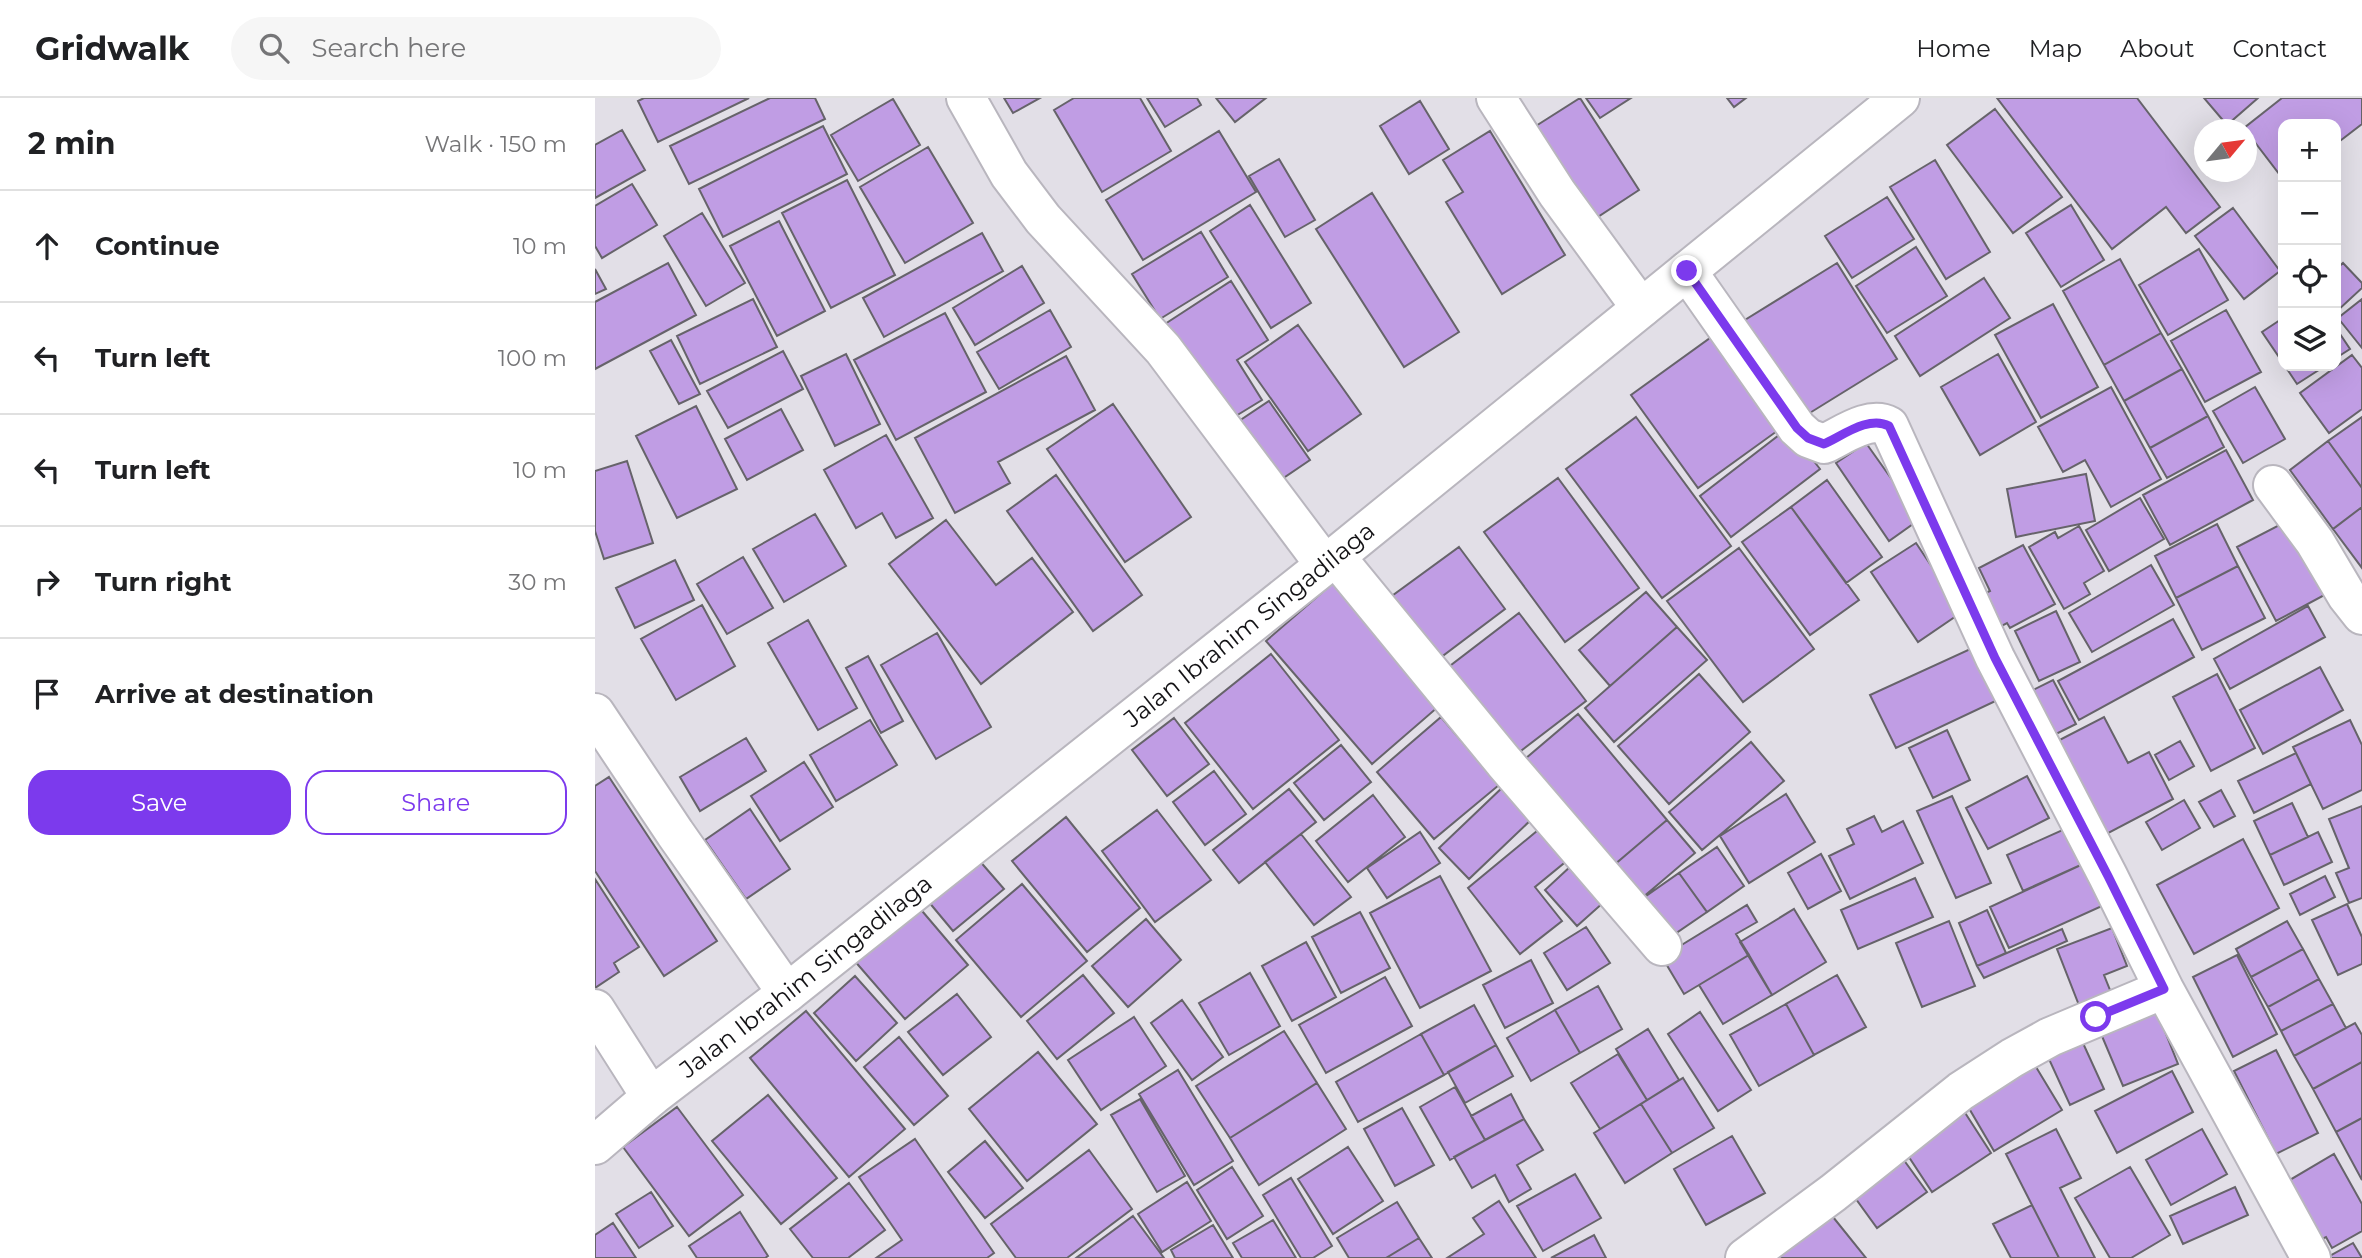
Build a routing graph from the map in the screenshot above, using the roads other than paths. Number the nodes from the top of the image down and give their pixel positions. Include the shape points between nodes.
1 (966, 98) edge
2 (1496, 98) edge
3 (1900, 98) edge
4 (1687, 271) junction
5 (1641, 308) junction
6 (2273, 485) dead end
7 (1330, 560) junction
8 (2362, 615) edge
9 (595, 713) edge
10 (1662, 946) dead end
11 (2164, 989) junction
12 (786, 993) junction
13 (595, 1009) edge
14 (650, 1097) junction
15 (595, 1145) edge
16 (1745, 1258) edge
17 (2311, 1258) edge

1 - 7 main road via 1009,174 1043,219 1163,349
2 - 5 main road via 1557,193
3 - 4 main road, Jalan Ibrahim Singadilaga
4 - 5 main road, Jalan Ibrahim Singadilaga
4 - 11 main road via 1808,438 1824,444 1872,422 1889,426 1995,658
5 - 7 main road, Jalan Ibrahim Singadilaga
6 - 8 main road
7 - 10 main road
7 - 12 main road, Jalan Ibrahim Singadilaga
9 - 12 main road
11 - 16 main road via 2012,1058 1961,1091
11 - 17 main road
12 - 14 main road, Jalan Ibrahim Singadilaga
13 - 14 main road
14 - 15 main road, Jalan Ibrahim Singadilaga

